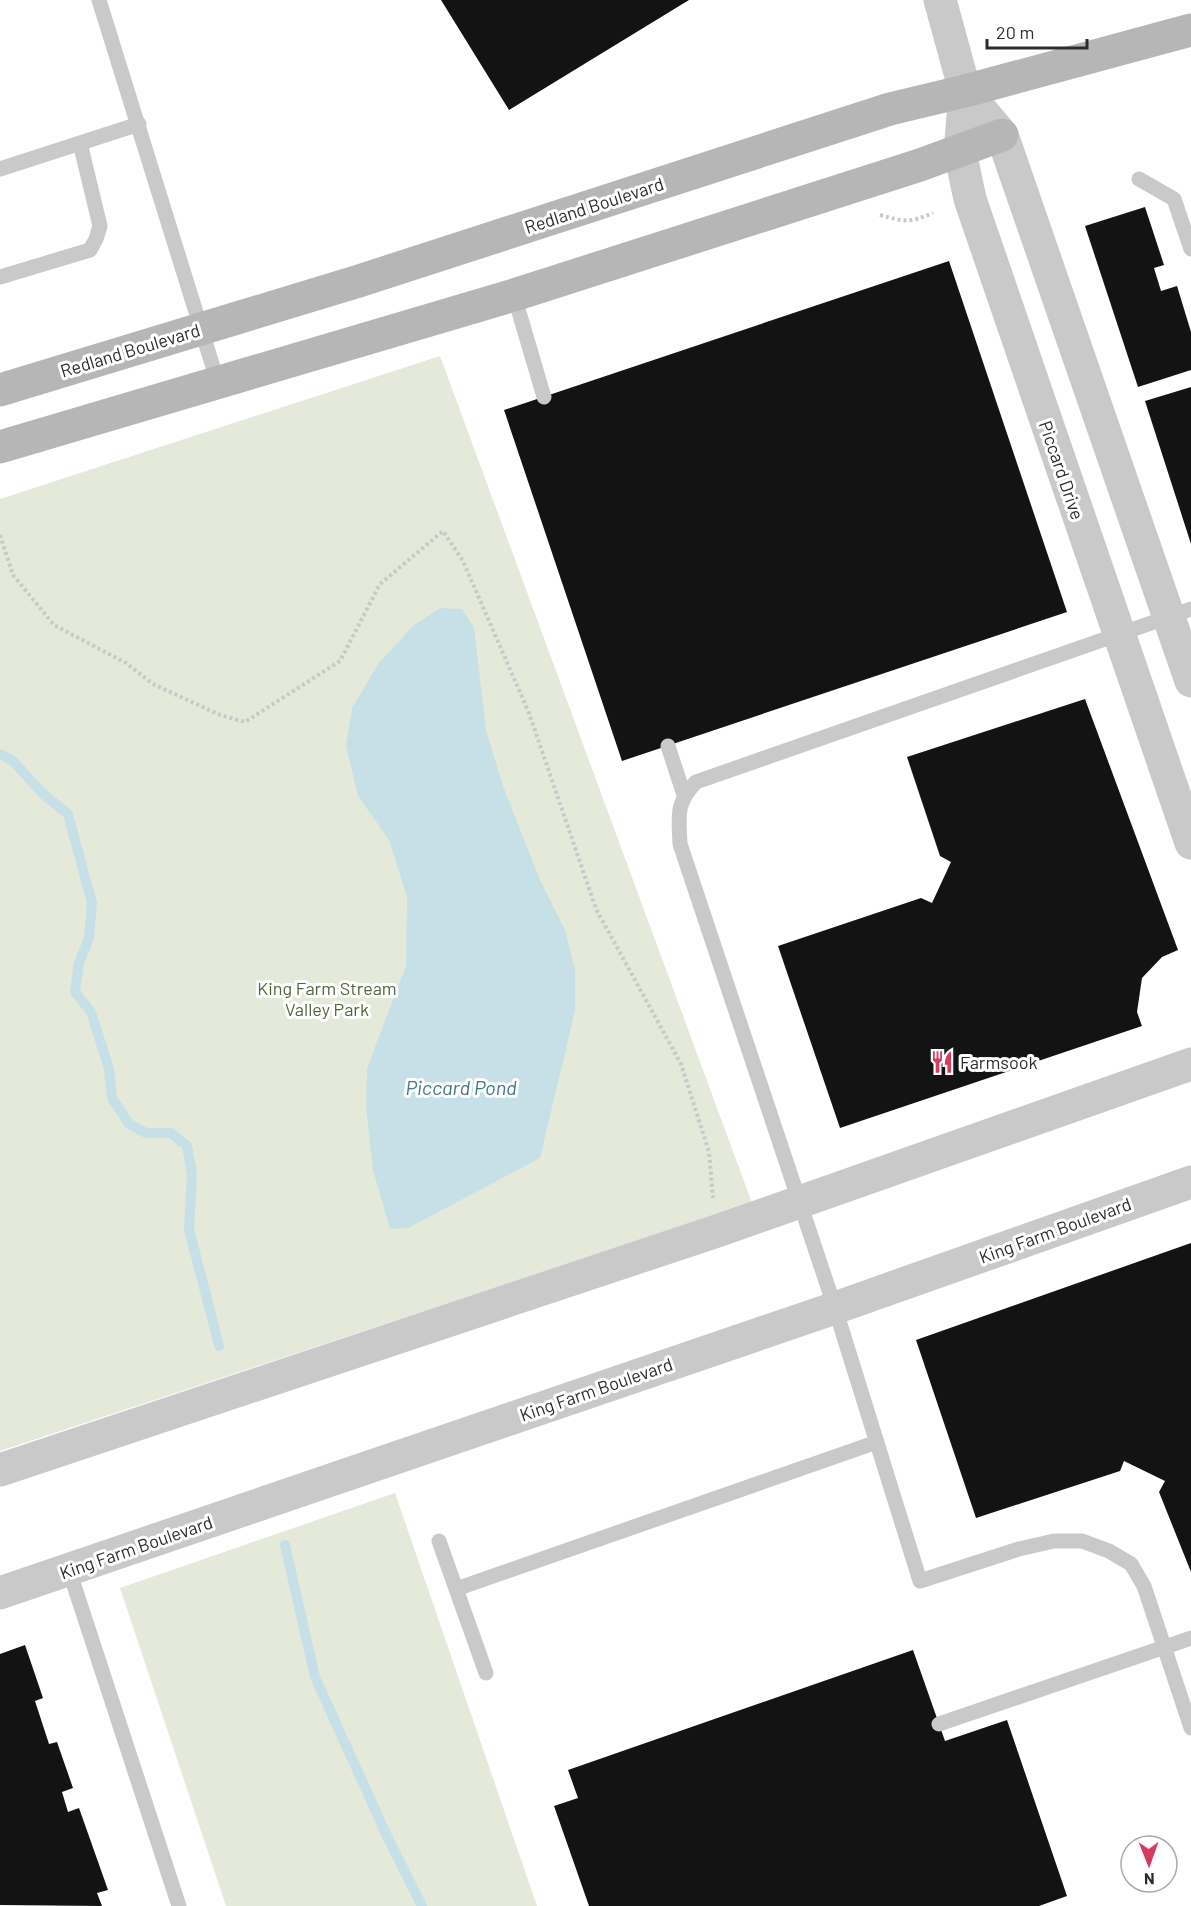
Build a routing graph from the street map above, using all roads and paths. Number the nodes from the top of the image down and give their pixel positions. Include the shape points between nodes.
1 (99, 0) edge
2 (940, 0) edge
3 (1191, 30) edge
4 (965, 92) junction
5 (139, 124) junction
6 (1002, 135) junction
7 (80, 143) junction
8 (960, 152) junction
9 (0, 169) edge
10 (1139, 179) dead end
11 (1191, 249) edge
12 (0, 276) edge
13 (514, 295) junction
14 (201, 329) junction
15 (218, 383) junction
16 (0, 390) edge
17 (544, 397) dead end
18 (0, 447) edge
19 (0, 535) edge
20 (1180, 613) edge
21 (1119, 635) junction
22 (1191, 681) edge
23 (668, 746) dead end
24 (684, 795) junction
25 (1191, 843) edge
26 (1191, 1064) edge
27 (1191, 1182) edge
28 (800, 1202) junction
29 (717, 1231) junction
30 (835, 1308) junction
31 (877, 1442) junction
32 (0, 1470) edge
33 (439, 1542) dead end
34 (69, 1570) junction
35 (456, 1589) junction
36 (0, 1593) edge
37 (1191, 1638) edge
38 (1164, 1647) junction
39 (486, 1673) dead end
40 (1189, 1718) edge
41 (939, 1724) dead end
42 (175, 1904) edge

1 - 5 lane
2 - 4 street, Piccard Drive
3 - 4 main road, Redland Boulevard
4 - 6 street, Piccard Drive
4 - 8 street, Piccard Drive
4 - 14 main road, Redland Boulevard via 890,109
5 - 7 lane
5 - 14 lane
6 - 8 main road
6 - 20 street, Piccard Drive
7 - 9 lane
7 - 12 lane via 100,226 90,250
8 - 13 main road
8 - 21 street, Piccard Drive via 974,209
10 - 11 lane via 1174,199
13 - 15 main road
13 - 17 lane
14 - 15 lane
14 - 16 main road, Redland Boulevard
15 - 18 main road
19 - 29 path via 13,575 54,625 126,663 153,684 220,715 245,722 340,661 380,584 442,531 463,561 529,713 596,909 681,1064 709,1152
20 - 21 lane
20 - 22 street, Piccard Drive
21 - 24 lane via 696,782
21 - 25 street, Piccard Drive
23 - 24 lane
24 - 28 lane via 679,812 680,844
26 - 28 street
27 - 30 street, King Farm Boulevard
28 - 29 street
28 - 30 lane
29 - 32 street
30 - 31 lane
30 - 34 street, King Farm Boulevard
31 - 35 lane
31 - 38 lane via 920,1581 1018,1549 1054,1541 1082,1542 1131,1564 1144,1586
33 - 35 lane
34 - 36 street, King Farm Boulevard
34 - 42 lane
35 - 39 lane
37 - 38 lane
38 - 40 lane
38 - 41 lane

